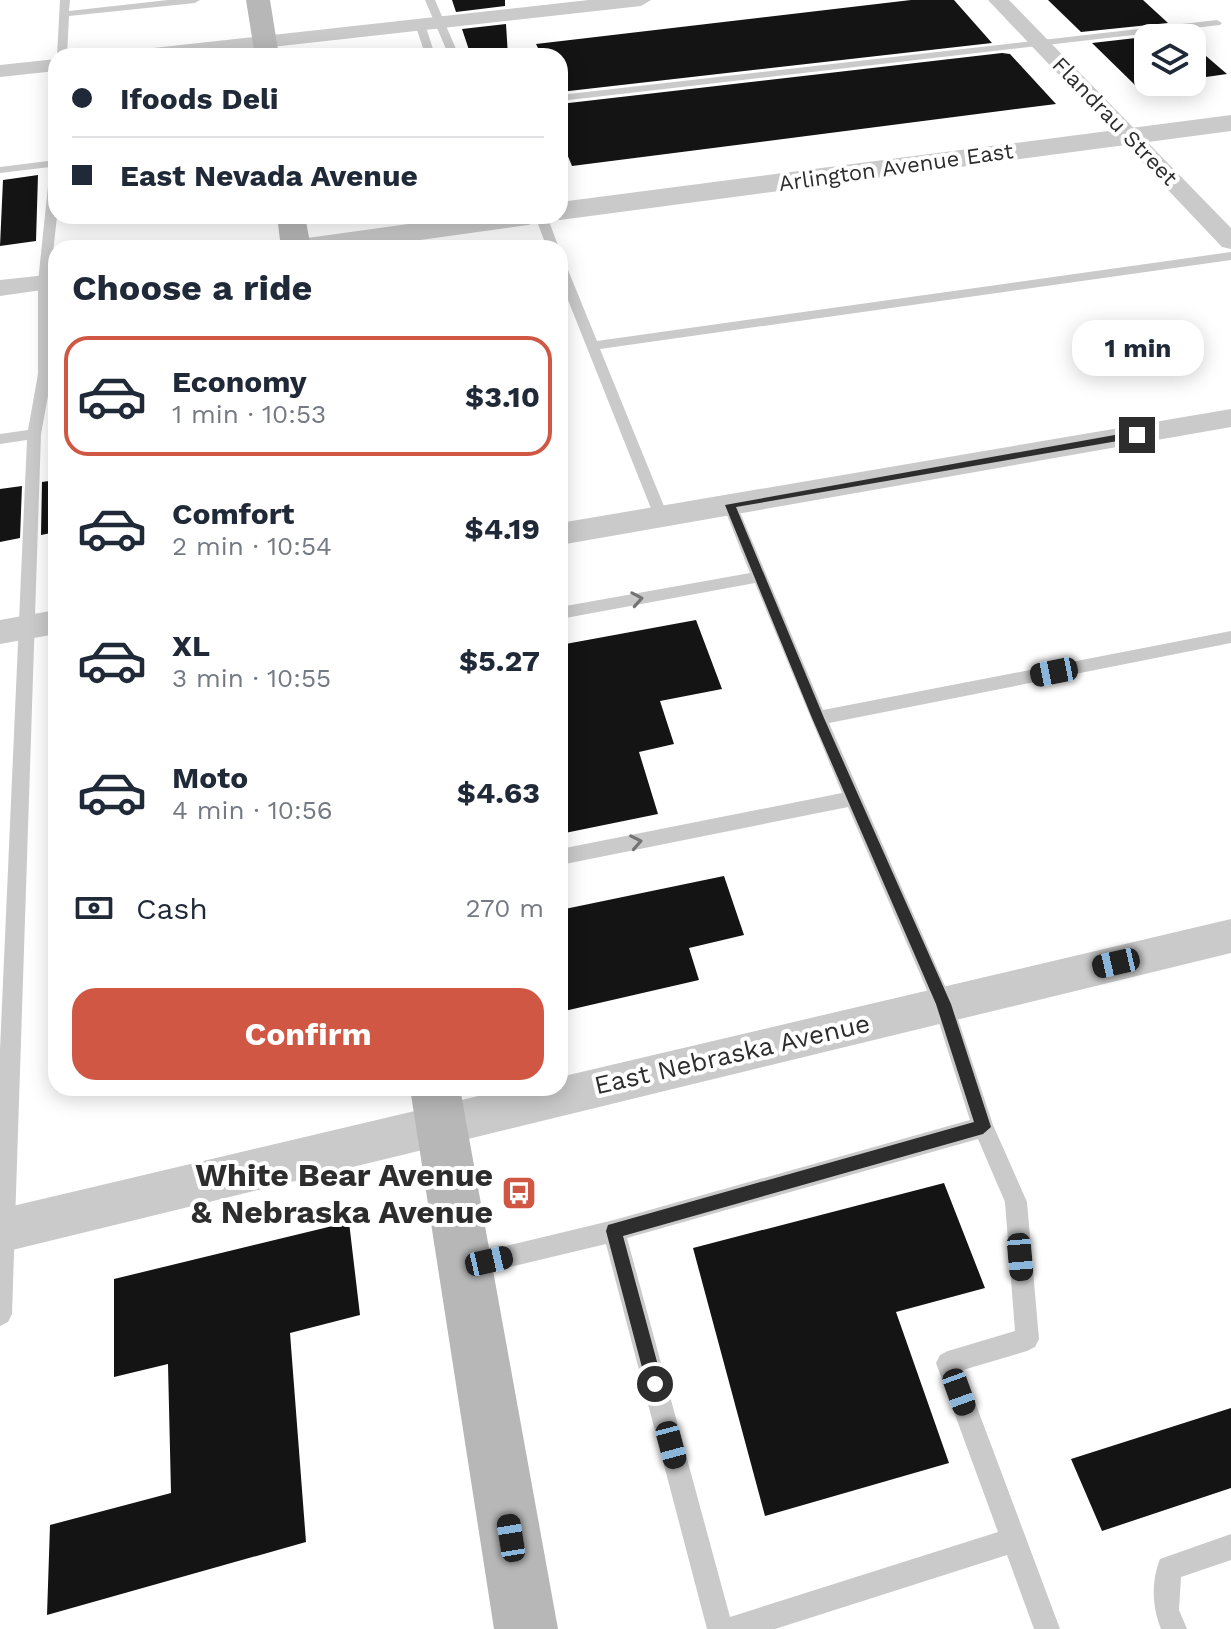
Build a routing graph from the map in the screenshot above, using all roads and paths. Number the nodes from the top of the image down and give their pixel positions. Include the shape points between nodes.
1 (65, 0) edge
2 (195, 0) edge
3 (258, 0) edge
4 (430, 0) edge
5 (641, 0) edge
6 (998, 0) edge
7 (64, 14) junction
8 (441, 22) junction
9 (1217, 23) dead end
10 (420, 24) junction
11 (1039, 42) junction
12 (62, 48) edge
13 (266, 48) edge
14 (272, 48) edge
15 (428, 48) edge
16 (451, 48) edge
17 (48, 66) edge
18 (0, 71) edge
19 (568, 97) edge
20 (1231, 123) edge
21 (1130, 136) junction
22 (48, 164) edge
23 (0, 170) edge
24 (568, 210) edge
25 (469, 224) edge
26 (533, 224) edge
27 (355, 240) edge
28 (546, 240) edge
29 (1231, 242) edge
30 (1231, 256) edge
31 (48, 281) edge
32 (568, 285) edge
33 (0, 288) edge
34 (592, 346) junction
35 (48, 381) edge
36 (1231, 418) edge
37 (34, 434) junction
38 (0, 439) edge
39 (730, 505) junction
40 (661, 516) junction
41 (568, 533) edge
42 (759, 577) junction
43 (568, 612) edge
44 (28, 627) edge
45 (1231, 637) edge
46 (818, 718) junction
47 (855, 798) junction
48 (568, 855) edge
49 (9, 881) edge
50 (1231, 936) edge
51 (943, 1004) junction
52 (568, 1079) edge
53 (483, 1096) edge
54 (438, 1105) edge
55 (983, 1127) junction
56 (2, 1230) edge
57 (614, 1231) junction
58 (466, 1266) junction
59 (0, 1314) edge
60 (1014, 1540) junction
61 (1231, 1547) edge
62 (526, 1629) edge
63 (720, 1629) edge
64 (734, 1629) edge
65 (1047, 1629) edge
66 (1174, 1629) edge

1 - 7 lane
2 - 7 lane
3 - 13 main road
4 - 8 lane
5 - 8 street
6 - 11 street, Flandrau Street
7 - 12 lane
8 - 10 street
8 - 16 lane
9 - 11 lane
10 - 14 street
10 - 15 lane
11 - 19 lane
11 - 21 street, Flandrau Street
17 - 18 street
20 - 21 street, Arlington Avenue East
21 - 24 street, Arlington Avenue East
21 - 29 street, Flandrau Street
22 - 23 lane
25 - 27 street
26 - 28 lane
30 - 34 lane
31 - 33 street
32 - 34 lane
34 - 40 lane
35 - 37 lane
36 - 39 street
37 - 38 lane
37 - 44 lane
39 - 40 street
39 - 42 lane
40 - 41 street
43 -> 42 lane
42 - 46 lane
44 - 49 lane
45 - 46 lane
46 - 47 lane
48 -> 47 lane
47 - 51 lane
49 - 56 lane
50 - 51 street, East Nebraska Avenue
51 - 52 street, East Nebraska Avenue
51 - 55 lane
53 - 54 street, East Nebraska Avenue
54 - 56 street, East Nebraska Avenue
54 - 58 main road
55 - 57 lane
55 - 60 lane via 1016,1202 1027,1339 948,1363
56 - 59 lane
57 - 58 lane
57 - 63 lane
58 - 62 main road
60 - 64 lane
60 - 65 lane
61 - 66 lane via 1169,1568 1166,1610

